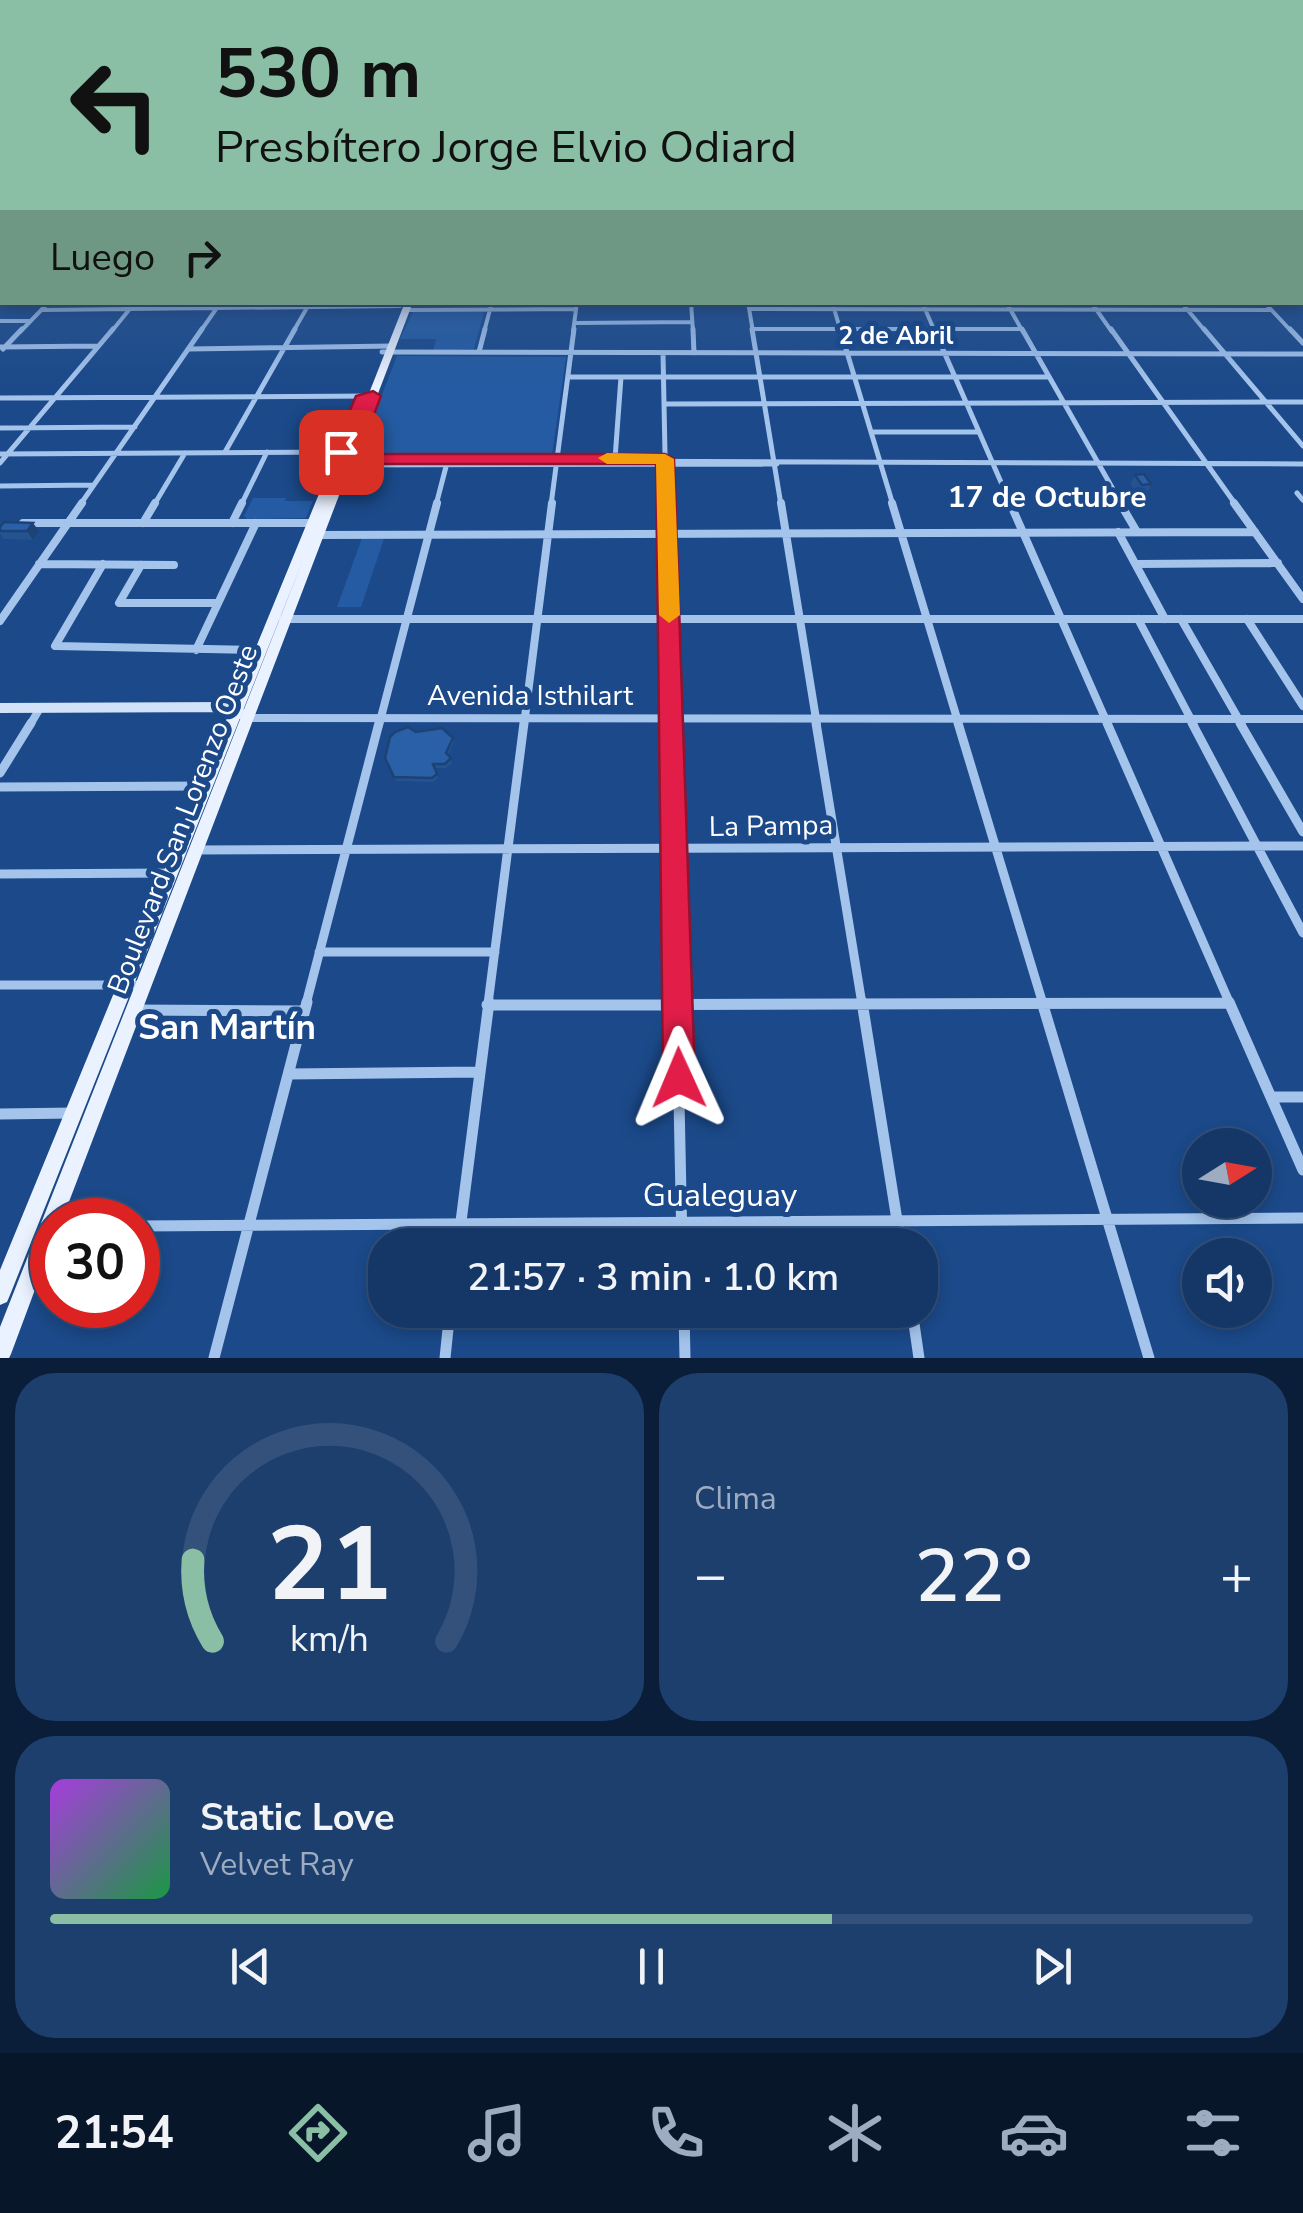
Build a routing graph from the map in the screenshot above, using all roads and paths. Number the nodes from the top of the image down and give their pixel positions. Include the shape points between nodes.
1 (46, 305) edge
2 (220, 305) edge
3 (309, 305) edge
4 (404, 305) edge
5 (691, 305) edge
6 (1093, 305) edge
7 (1183, 305) edge
8 (1267, 305) edge
9 (491, 306) edge
10 (576, 306) edge
11 (749, 306) edge
12 (833, 306) edge
13 (924, 306) edge
14 (1008, 306) edge
15 (130, 309) junction
16 (1096, 309) junction
17 (42, 310) junction
18 (1187, 310) junction
19 (1271, 310) junction
20 (0, 321) edge
21 (31, 321) junction
22 (575, 322) junction
23 (692, 322) junction
24 (840, 328) junction
25 (1021, 328) junction
26 (753, 329) junction
27 (934, 329) junction
28 (1303, 342) edge
29 (98, 346) junction
30 (285, 347) junction
31 (2, 349) edge
32 (189, 349) junction
33 (387, 349) junction
34 (478, 352) junction
35 (571, 352) junction
36 (663, 352) junction
37 (694, 352) junction
38 (756, 352) junction
39 (847, 353) junction
40 (944, 353) junction
41 (1035, 353) junction
42 (1127, 353) junction
43 (1224, 353) junction
44 (1303, 354) edge
45 (760, 377) junction
46 (854, 377) junction
47 (955, 377) junction
48 (1049, 377) junction
49 (568, 378) junction
50 (620, 378) junction
51 (664, 378) junction
52 (256, 396) junction
53 (369, 396) junction
54 (156, 397) junction
55 (0, 398) edge
56 (54, 398) junction
57 (1064, 402) junction
58 (1162, 402) junction
59 (1266, 402) junction
60 (1303, 402) edge
61 (765, 403) junction
62 (966, 403) junction
63 (665, 404) junction
64 (862, 404) junction
65 (135, 427) junction
66 (0, 428) edge
67 (29, 428) junction
68 (871, 432) junction
69 (979, 432) junction
70 (1303, 446) edge
71 (117, 452) junction
72 (185, 452) junction
73 (225, 452) junction
74 (268, 452) junction
75 (4, 454) edge
76 (616, 458) junction
77 (342, 460) junction
78 (879, 461) junction
79 (447, 462) junction
80 (558, 462) junction
81 (665, 462) junction
82 (774, 462) junction
83 (992, 462) junction
84 (0, 463) edge
85 (1098, 464) junction
86 (1205, 464) junction
87 (1303, 464) edge
88 (94, 485) junction
89 (0, 486) edge
90 (1297, 493) dead end
91 (1303, 500) edge
92 (17, 523) edge
93 (68, 523) junction
94 (143, 523) junction
95 (232, 523) junction
96 (256, 523) junction
97 (316, 529) junction
98 (786, 532) junction
99 (901, 532) junction
100 (1022, 532) junction
101 (1118, 532) junction
102 (1137, 532) junction
103 (1255, 532) junction
104 (428, 534) junction
105 (548, 534) junction
106 (667, 534) junction
107 (1278, 563) junction
108 (39, 564) junction
109 (103, 564) junction
110 (141, 564) junction
111 (1136, 564) junction
112 (174, 565) dead end
113 (1303, 599) edge
114 (217, 603) junction
115 (1059, 618) junction
116 (280, 619) junction
117 (405, 619) junction
118 (670, 619) junction
119 (802, 619) junction
120 (926, 619) junction
121 (1138, 619) junction
122 (1166, 619) junction
123 (1181, 619) junction
124 (1247, 619) junction
125 (1303, 619) edge
126 (537, 620) junction
127 (0, 621) edge
128 (196, 650) junction
129 (261, 650) junction
130 (1303, 706) edge
131 (0, 708) edge
132 (40, 708) junction
133 (243, 714) junction
134 (958, 719) junction
135 (1191, 719) junction
136 (1239, 719) junction
137 (1303, 719) edge
138 (379, 720) junction
139 (525, 720) junction
140 (670, 720) junction
141 (818, 720) junction
142 (1105, 720) junction
143 (0, 773) edge
144 (206, 786) junction
145 (0, 787) edge
146 (1303, 832) edge
147 (996, 846) junction
148 (1160, 846) junction
149 (1259, 846) junction
150 (1303, 846) edge
151 (838, 847) junction
152 (345, 849) junction
153 (507, 849) junction
154 (673, 849) junction
155 (180, 850) junction
156 (197, 850) junction
157 (171, 873) junction
158 (0, 874) edge
159 (1303, 933) edge
160 (320, 952) junction
161 (494, 952) junction
162 (0, 985) edge
163 (126, 985) junction
164 (144, 985) junction
165 (1229, 1003) junction
166 (488, 1005) junction
167 (677, 1005) junction
168 (863, 1005) junction
169 (1042, 1006) junction
170 (135, 1010) junction
171 (304, 1010) junction
172 (479, 1072) junction
173 (289, 1074) junction
174 (1271, 1097) junction
175 (1303, 1097) edge
176 (0, 1114) edge
177 (74, 1114) junction
178 (1303, 1170) edge
179 (62, 1198) edge
180 (1303, 1218) edge
181 (1108, 1220) junction
182 (897, 1221) junction
183 (682, 1223) junction
184 (460, 1224) junction
185 (160, 1226) edge
186 (248, 1226) junction
187 (28, 1227) joint
188 (460, 1228) edge
189 (682, 1228) edge
190 (898, 1228) edge
191 (4, 1275) edge
192 (30, 1279) edge
193 (0, 1295) edge
194 (448, 1328) edge
195 (684, 1328) edge
196 (915, 1328) edge
197 (0, 1354) edge
198 (214, 1358) edge
199 (444, 1358) edge
200 (685, 1358) edge
201 (920, 1358) edge
202 (1149, 1358) edge

1 - 17 street
2 - 3 street
2 - 15 street
2 - 32 street
3 - 4 street
3 - 30 street
4 - 9 street
4 - 33 main road, Boulevard San Lorenzo Oeste
5 - 23 street
6 - 16 street
7 - 18 street
8 - 19 street
9 - 10 street
9 - 34 street
10 - 22 street
11 - 12 street
11 - 26 street
12 - 13 street
12 - 24 street
13 - 14 street
13 - 27 street
14 - 16 street
14 - 25 street
15 - 17 street
15 - 29 street
16 - 18 street
16 - 42 street
17 - 21 street
18 - 19 street
18 - 43 street
19 - 28 street
20 - 21 street
21 - 31 street
22 - 23 street
22 - 35 street
23 - 37 street
24 - 26 street
24 - 27 street
24 - 39 street
25 - 27 street
25 - 41 street
26 - 38 street
27 - 40 street
29 - 31 street
29 - 56 street
30 - 32 street
30 - 33 street
30 - 52 street
32 - 54 street
33 - 34 street
33 - 53 main road, Boulevard San Lorenzo Oeste
34 - 35 street
35 - 36 street
35 - 49 street
36 - 37 street
36 - 51 street
37 - 38 street
38 - 39 street
38 - 45 street
39 - 40 street
39 - 46 street
40 - 41 street
40 - 47 street
41 - 42 street
41 - 48 street
42 - 43 street
42 - 58 street
43 - 44 street
43 - 59 street
45 - 46 street
45 - 51 street
45 - 61 street
46 - 47 street
46 - 64 street
47 - 48 street
47 - 62 street
48 - 57 street
49 - 50 street
49 - 80 street
50 - 51 street
50 - 76 street
51 - 63 street
52 - 53 street
52 - 54 street
52 - 73 street
53 - 77 main road, Boulevard San Lorenzo Oeste
54 - 56 street
54 - 65 street
55 - 56 street
56 - 67 street
57 - 58 street
57 - 62 street
57 - 85 street
58 - 59 street
58 - 86 street
59 - 60 street
59 - 70 street
61 - 63 street
61 - 64 street
61 - 82 street
62 - 64 street
62 - 69 street
63 - 81 street
64 - 68 street
65 - 67 street
65 - 71 street
66 - 67 street
67 - 75 street
68 - 69 street
68 - 78 street
69 - 83 street
71 - 72 street
71 - 75 street
71 - 88 street
72 - 73 street
72 - 94 street
73 - 74 street
74 - 77 street
74 - 95 street
75 - 84 street
76 - 80 street
76 - 81 street
77 - 79 street
77 - 97 main road, Boulevard San Lorenzo Oeste
78 - 82 street
78 - 83 street
78 - 99 street
79 - 80 street
79 - 104 street
80 - 81 street
80 - 105 street
81 - 82 street
81 - 106 street
82 - 98 street
83 - 85 street
83 - 100 street
85 - 86 street
85 - 102 street
86 - 87 street
86 - 103 street
88 - 89 street
88 - 93 street
90 - 91 street
92 - 93 street
93 - 94 street
93 - 108 street
94 - 95 street
95 - 96 street
96 - 97 street
96 - 114 street
97 - 104 street
97 - 116 main road, Boulevard San Lorenzo Oeste
98 - 99 street
98 - 106 street
98 - 119 street
99 - 100 street
99 - 120 street
100 - 101 street
100 - 115 street
101 - 102 street
101 - 111 street
102 - 103 street
103 - 107 street
104 - 105 street
104 - 117 street
105 - 106 street
105 - 126 street
106 - 118 street
107 - 111 street
107 - 113 street
108 - 109 street
108 - 127 street
109 - 110 street
109 - 128 street via 54,642 57,647
110 - 112 street
110 - 114 street via 119,603
111 - 122 street
114 - 128 street
115 - 120 street
115 - 121 street
115 - 142 street
116 - 117 street
116 - 129 main road, Boulevard San Lorenzo Oeste
116 - 133 main road, Boulevard San Lorenzo Oeste
117 - 126 street
117 - 138 street
118 - 119 street
118 - 126 street
118 - 140 street
119 - 120 street
119 - 141 street
120 - 134 street
121 - 122 street
121 - 135 street
122 - 123 street
123 - 124 street
123 - 136 street
124 - 125 street
124 - 130 street
126 - 139 street
128 - 129 street
129 - 133 main road, Boulevard San Lorenzo Oeste
131 - 132 street, Avenida Isthilart
132 - 133 street, Avenida Isthilart
132 - 143 street
133 - 138 street, Avenida Isthilart
133 - 144 main road, Boulevard San Lorenzo Oeste
133 - 156 main road, Boulevard San Lorenzo Oeste
134 - 141 street, Avenida Isthilart
134 - 142 street, Avenida Isthilart
134 - 147 street
135 - 136 street, Avenida Isthilart
135 - 142 street, Avenida Isthilart
135 - 149 street
136 - 137 street, Avenida Isthilart
136 - 146 street
138 - 139 street, Avenida Isthilart
138 - 152 street
139 - 140 street, Avenida Isthilart
139 - 153 street
140 - 141 street, Avenida Isthilart
140 - 154 street
141 - 151 street
142 - 148 street
144 - 145 street
144 - 155 main road, Boulevard San Lorenzo Oeste
147 - 148 street, La Pampa
147 - 151 street, La Pampa
147 - 169 street
148 - 149 street, La Pampa
148 - 165 street
149 - 150 street, La Pampa
149 - 159 street
151 - 154 street, La Pampa
151 - 168 street
152 - 153 street, La Pampa
152 - 156 street, La Pampa
152 - 160 street
153 - 154 street, La Pampa
153 - 161 street
154 - 167 street
155 - 156 street, La Pampa
155 - 157 main road, Boulevard San Lorenzo Oeste
156 - 164 main road, Boulevard San Lorenzo Oeste
157 - 158 street
157 - 163 main road, Boulevard San Lorenzo Oeste
160 - 161 street
160 - 171 street
161 - 166 street
162 - 163 street
163 - 164 street
163 - 177 main road, Boulevard San Lorenzo Oeste
164 - 170 main road, Boulevard San Lorenzo Oeste
165 - 169 street
165 - 174 street
166 - 167 street
166 - 172 street
167 - 168 street
167 - 183 street
168 - 169 street
168 - 182 street
169 - 181 street
170 - 171 street
170 - 179 main road, Boulevard San Lorenzo Oeste
171 - 173 street
172 - 173 street
172 - 184 street
173 - 186 street
174 - 175 street
174 - 178 street
176 - 177 street
177 - 187 main road, Boulevard San Lorenzo Oeste
180 - 181 street, Gualeguay
181 - 182 street, Gualeguay
181 - 202 street
182 - 183 street, Gualeguay
182 - 190 street
183 - 184 street, Gualeguay
183 - 189 street
184 - 186 street, Gualeguay
184 - 188 street
185 - 186 street, Gualeguay
186 - 198 street
187 - 191 main road, Boulevard San Lorenzo Oeste
191 - 193 main road, Boulevard San Lorenzo Oeste
192 - 197 main road, Boulevard San Lorenzo Oeste
194 - 199 street
195 - 200 street
196 - 201 street

